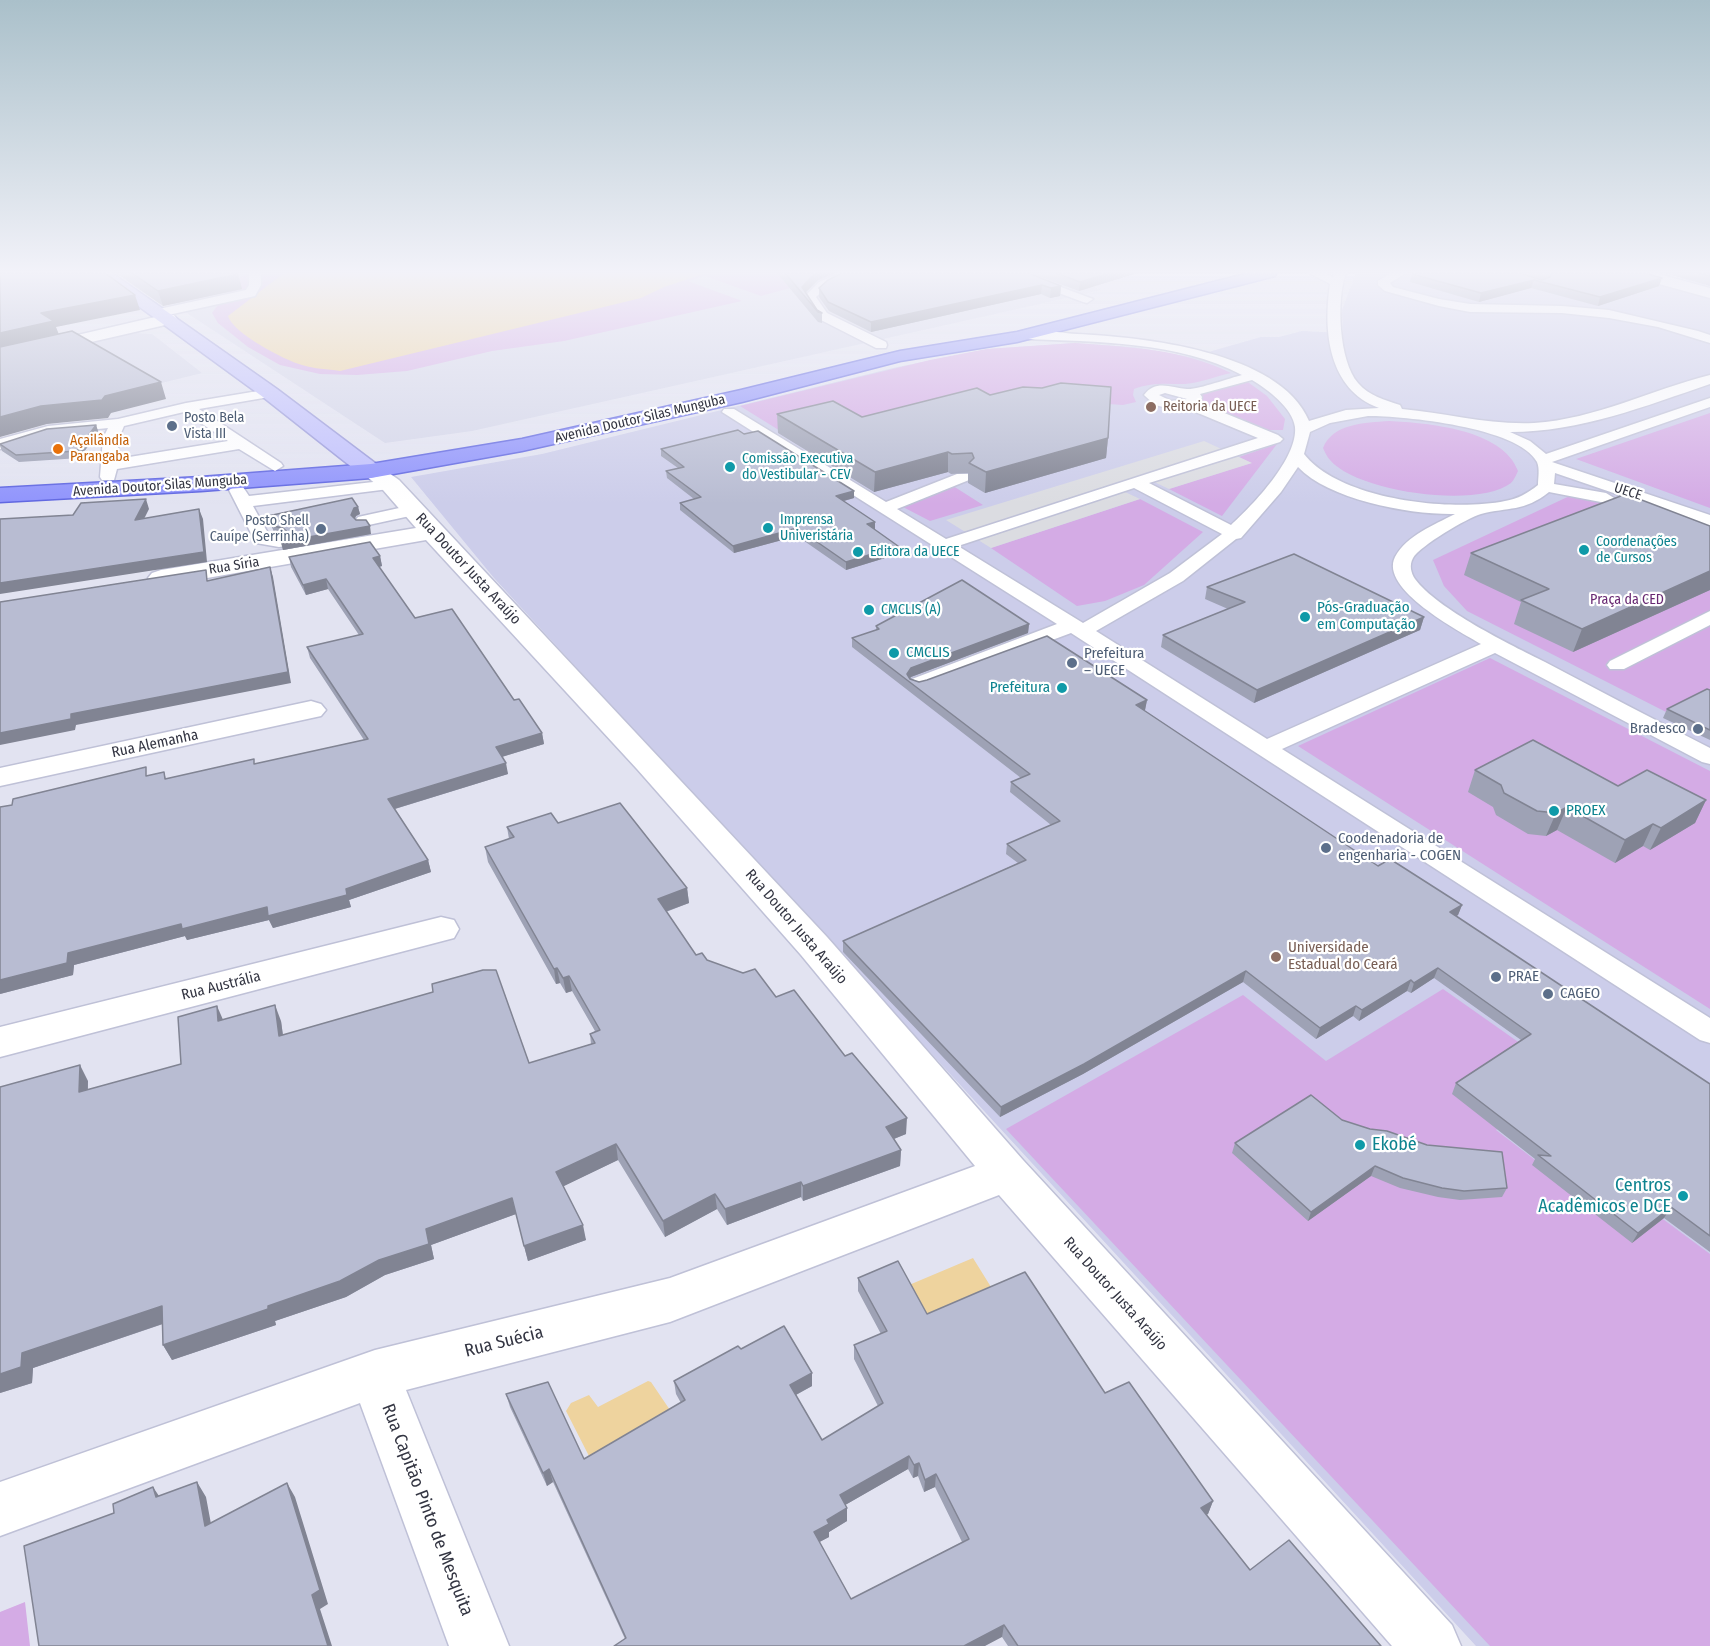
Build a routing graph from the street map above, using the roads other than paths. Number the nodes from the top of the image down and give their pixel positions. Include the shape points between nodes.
1 (29, 350) edge
2 (210, 350) edge
3 (861, 350) edge
4 (937, 350) edge
5 (1178, 350) edge
6 (1340, 350) edge
7 (0, 357) edge
8 (1253, 376) junction
9 (1710, 379) edge
10 (270, 393) junction
11 (1710, 402) edge
12 (186, 407) junction
13 (729, 412) dead end
14 (1410, 412) junction
15 (118, 423) junction
16 (1479, 426) junction
17 (1273, 438) junction
18 (1299, 442) junction
19 (0, 444) edge
20 (241, 444) junction
21 (1545, 462) junction
22 (275, 466) junction
23 (109, 471) junction
24 (963, 477) edge
25 (232, 482) junction
26 (0, 483) edge
27 (1136, 483) junction
28 (1546, 487) junction
29 (393, 491) junction
30 (0, 495) edge
31 (244, 502) junction
32 (885, 508) junction
33 (1477, 509) junction
34 (364, 521) edge
35 (1710, 521) edge
36 (1235, 534) junction
37 (1710, 534) edge
38 (279, 542) edge
39 (944, 545) junction
40 (139, 581) edge
41 (1710, 617) edge
42 (1077, 628) junction
43 (1496, 645) junction
44 (1617, 665) dead end
45 (919, 683) edge
46 (311, 710) dead end
47 (1265, 748) junction
48 (1710, 756) edge
49 (0, 777) edge
50 (441, 930) dead end
51 (1710, 1032) edge
52 (0, 1042) edge
53 (1007, 1173) junction
54 (375, 1374) junction
55 (0, 1509) edge
56 (479, 1646) edge
57 (1431, 1646) edge

1 - 7 street
2 - 10 street, Rua Doutor Justa Araújo
3 - 29 main road, Avenida Doutor Silas Munguba via 566,421
4 - 29 main road, Avenida Doutor Silas Munguba via 522,445
5 - 8 lane via 1202,355
6 - 14 lane via 1351,384 1368,398
8 - 17 lane via 1189,398 1245,429
8 - 18 lane via 1282,394 1300,414
9 - 16 lane via 1568,424
10 - 12 lane
10 - 29 street, Rua Doutor Justa Araújo
11 - 21 lane
12 - 15 lane
12 - 20 lane
13 - 32 lane
14 - 16 lane
14 - 18 lane via 1346,414 1320,420
15 - 19 lane via 48,430
15 - 23 lane via 111,438
16 - 21 lane, UECE via 1506,435
17 - 18 lane
17 - 27 lane
18 - 33 lane via 1308,468 1359,494 1433,508
18 - 36 lane via 1287,475
20 - 22 lane
20 - 23 lane
21 - 28 lane
21 - 35 lane, UECE
22 - 23 main road, Avenida Doutor Silas Munguba
22 - 29 main road, Avenida Doutor Silas Munguba
23 - 26 main road, Avenida Doutor Silas Munguba
24 - 32 lane
25 - 29 main road, Avenida Doutor Silas Munguba
25 - 30 main road, Avenida Doutor Silas Munguba
25 - 31 lane
27 - 36 lane
27 - 39 lane
28 - 33 lane via 1530,498
28 - 37 lane via 1613,500
29 - 31 lane
29 - 34 lane
29 - 40 street, Rua Síria
29 - 53 street, Rua Doutor Justa Araújo via 648,762 814,946
31 - 38 lane via 262,539
32 - 39 lane
33 - 43 lane via 1410,550 1401,571 1407,583 1434,605
36 - 42 lane via 1175,579
39 - 42 lane
41 - 44 lane
42 - 45 lane
42 - 47 lane
43 - 47 lane
43 - 48 lane
46 - 49 street, Rua Alemanha
47 - 51 lane
50 - 52 street, Rua Austrália
53 - 54 street, Rua Suécia via 670,1300
53 - 57 street, Rua Doutor Justa Araújo
54 - 55 street, Rua Suécia
54 - 56 street, Rua Capitão Pinto de Mesquita

